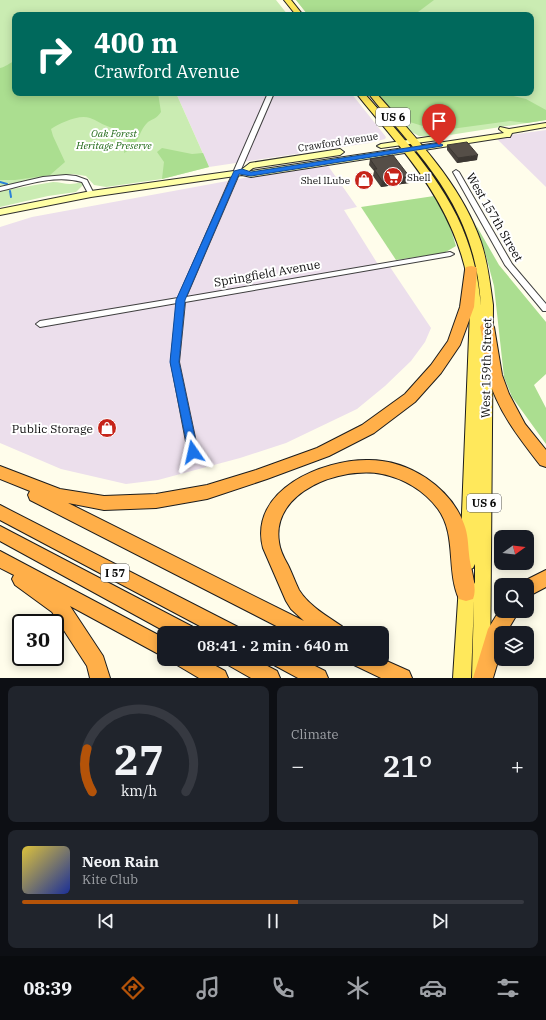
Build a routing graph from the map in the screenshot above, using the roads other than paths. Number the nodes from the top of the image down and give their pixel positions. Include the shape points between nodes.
1 (287, 0) edge
2 (297, 12) edge
3 (270, 96) edge
4 (362, 96) edge
5 (375, 96) edge
6 (546, 125) edge
7 (417, 145) junction
8 (404, 146) junction
9 (239, 172) junction
10 (456, 172) dead end
11 (0, 189) edge
12 (91, 194) junction
13 (0, 212) edge
14 (450, 254) dead end
15 (471, 270) junction
16 (181, 300) junction
17 (546, 309) edge
18 (40, 324) dead end
19 (487, 327) junction
20 (193, 452) dead end
21 (546, 461) edge
22 (0, 472) edge
23 (0, 476) edge
24 (0, 512) edge
25 (0, 533) edge
26 (0, 559) edge
27 (0, 564) edge
28 (546, 578) edge
29 (534, 584) edge
30 (466, 593) junction
31 (505, 618) edge
32 (173, 626) edge
33 (218, 626) edge
34 (295, 626) edge
35 (326, 626) edge
36 (157, 644) edge
37 (197, 666) edge
38 (248, 666) edge
39 (295, 666) edge
40 (376, 666) edge
41 (384, 666) edge
42 (400, 677) edge
43 (100, 678) edge
44 (218, 678) edge
45 (270, 678) edge
46 (318, 678) edge
47 (462, 678) edge
48 (482, 678) edge

1 - 2 main road
3 - 9 street
4 - 8 main road, West 159th Street / US 6
5 - 7 main road, West 159th Street / US 6
6 - 7 main road, Crawford Avenue via 509,131 507,135
7 - 8 main road, Crawford Avenue
7 - 19 main road, West 159th Street / US 6 via 449,186 478,244 487,292
8 - 9 main road, Crawford Avenue via 251,174
8 - 15 main road, West 159th Street / US 6 via 439,192 451,214 463,241
9 - 12 main road, Crawford Avenue
9 - 16 street
10 - 17 street, West 157th Street via 509,265
11 - 12 street via 47,179 76,178 85,182
12 - 13 main road, Crawford Avenue
14 - 16 street, Springfield Avenue
15 - 22 highway via 467,307 455,342 436,369 410,398 368,428 323,452 206,492 156,501 104,503 58,495
15 - 30 main road, West 159th Street / US 6 via 476,311
16 - 18 street, Springfield Avenue
16 - 20 street via 175,362
19 - 21 highway via 492,344 494,375 502,394 519,427
19 - 48 main road, West 159th Street / US 6
23 - 34 highway
24 - 33 highway, I 57
25 - 32 highway, I 57
26 - 36 highway
27 - 43 highway via 59,606 96,663
28 - 29 highway
30 - 35 highway via 459,534 448,510 432,492 400,473 371,466 344,468 316,476 291,492 275,510 270,538 284,579 298,602
30 - 47 main road, West 159th Street / US 6
31 - 48 highway via 498,629
37 - 44 highway
38 - 45 highway
39 - 46 highway
40 - 42 highway
41 - 42 highway

